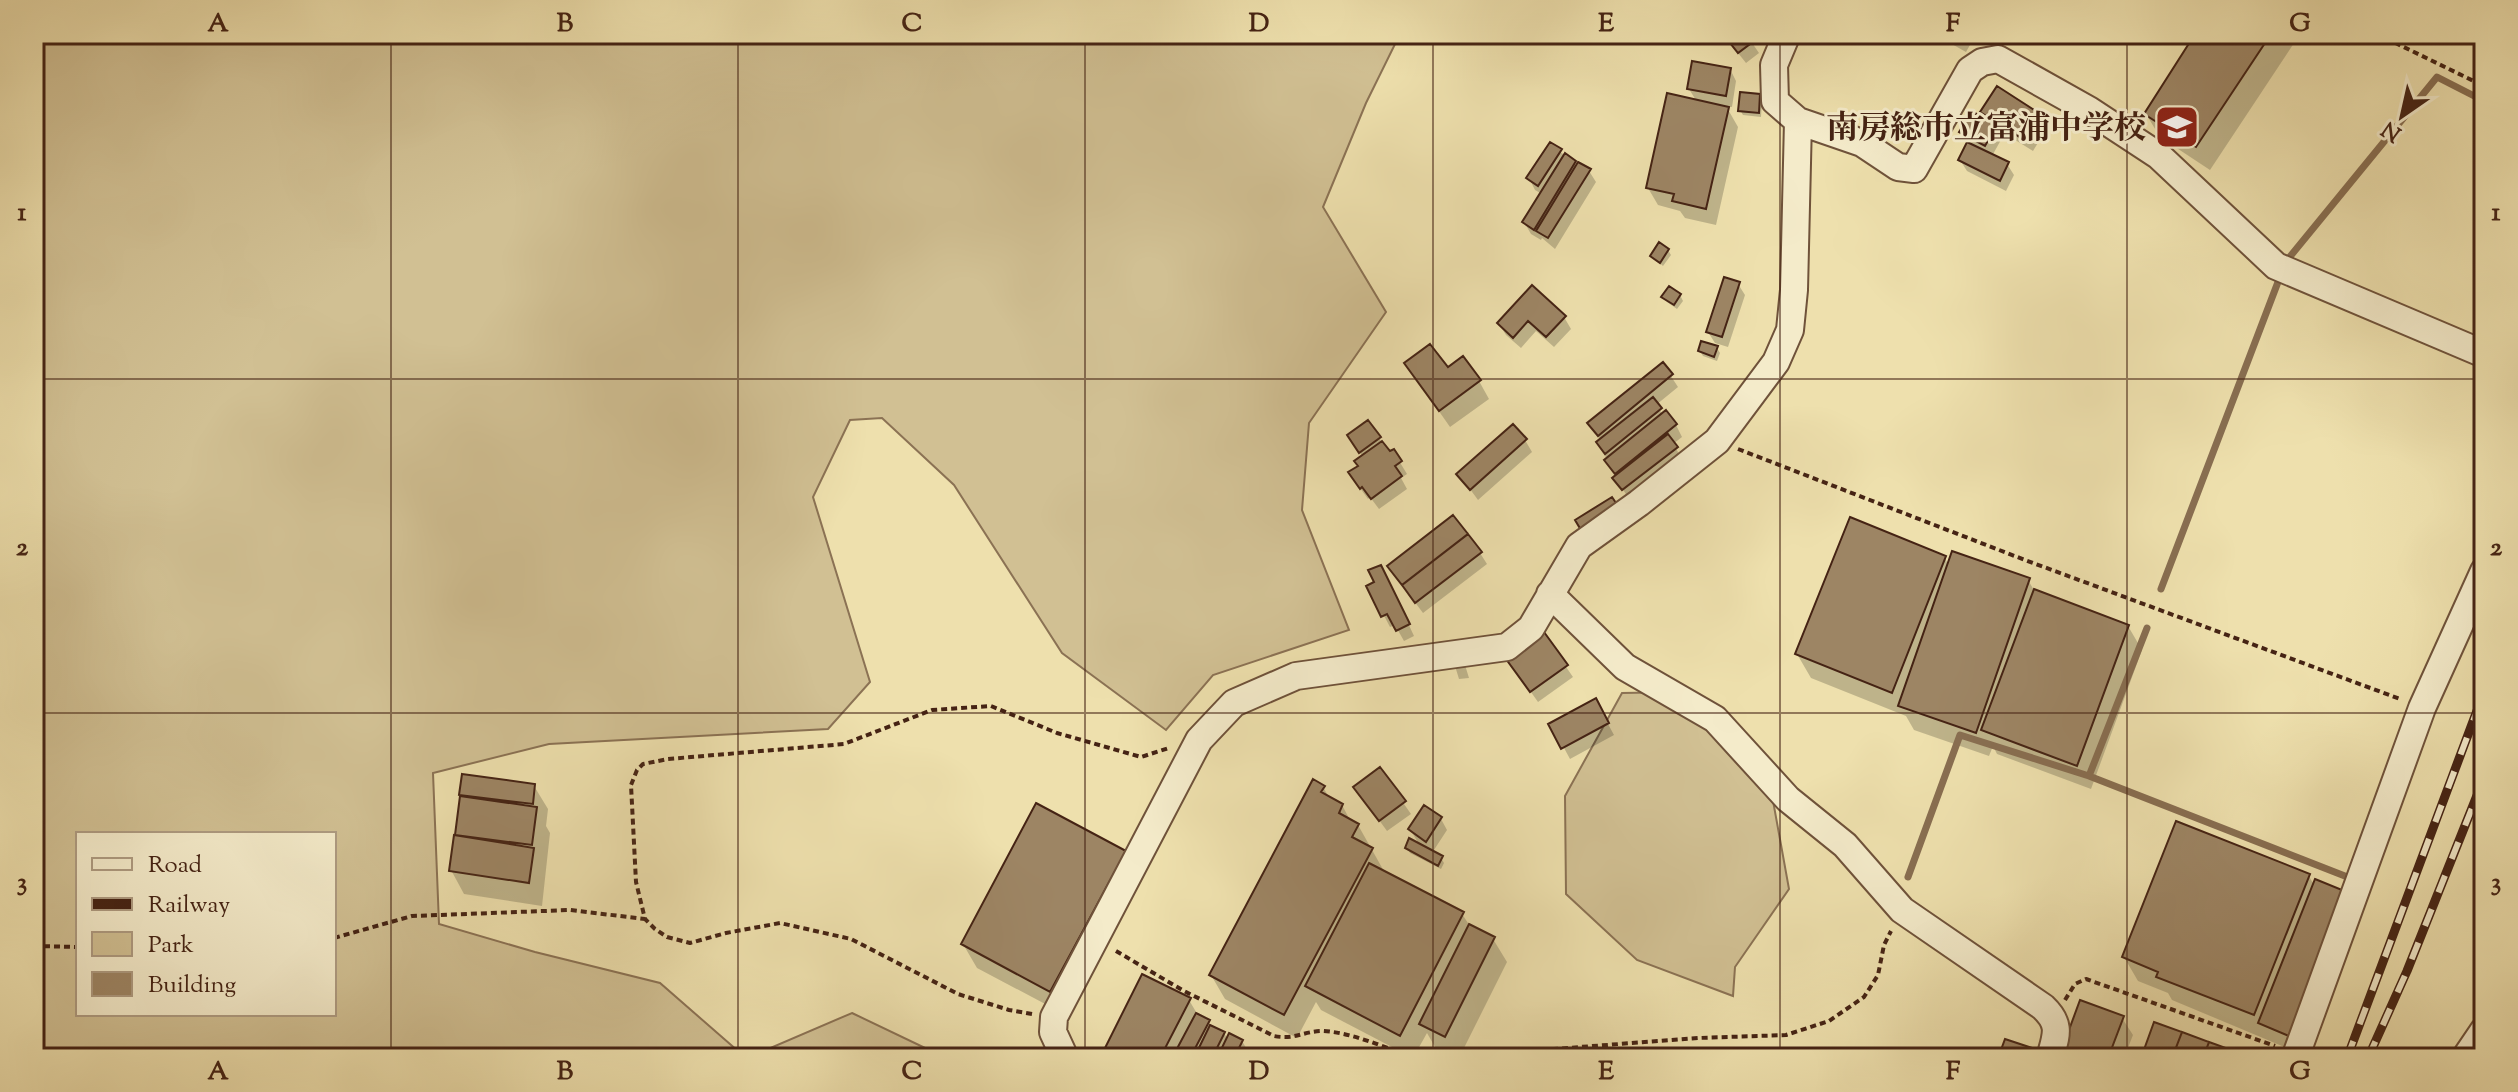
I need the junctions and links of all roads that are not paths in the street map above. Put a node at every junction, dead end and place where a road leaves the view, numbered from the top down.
1 (1787, 34) edge
2 (1798, 121) junction
3 (2484, 354) edge
4 (2484, 571) edge
5 (1550, 594) junction
6 (2484, 1030) edge
7 (2295, 1056) edge
8 (1065, 1058) edge
9 (2050, 1058) edge
10 (2465, 1058) edge

1 - 2 street
2 - 3 street
2 - 5 street
4 - 7 street
5 - 8 street
5 - 9 street
6 - 10 street

